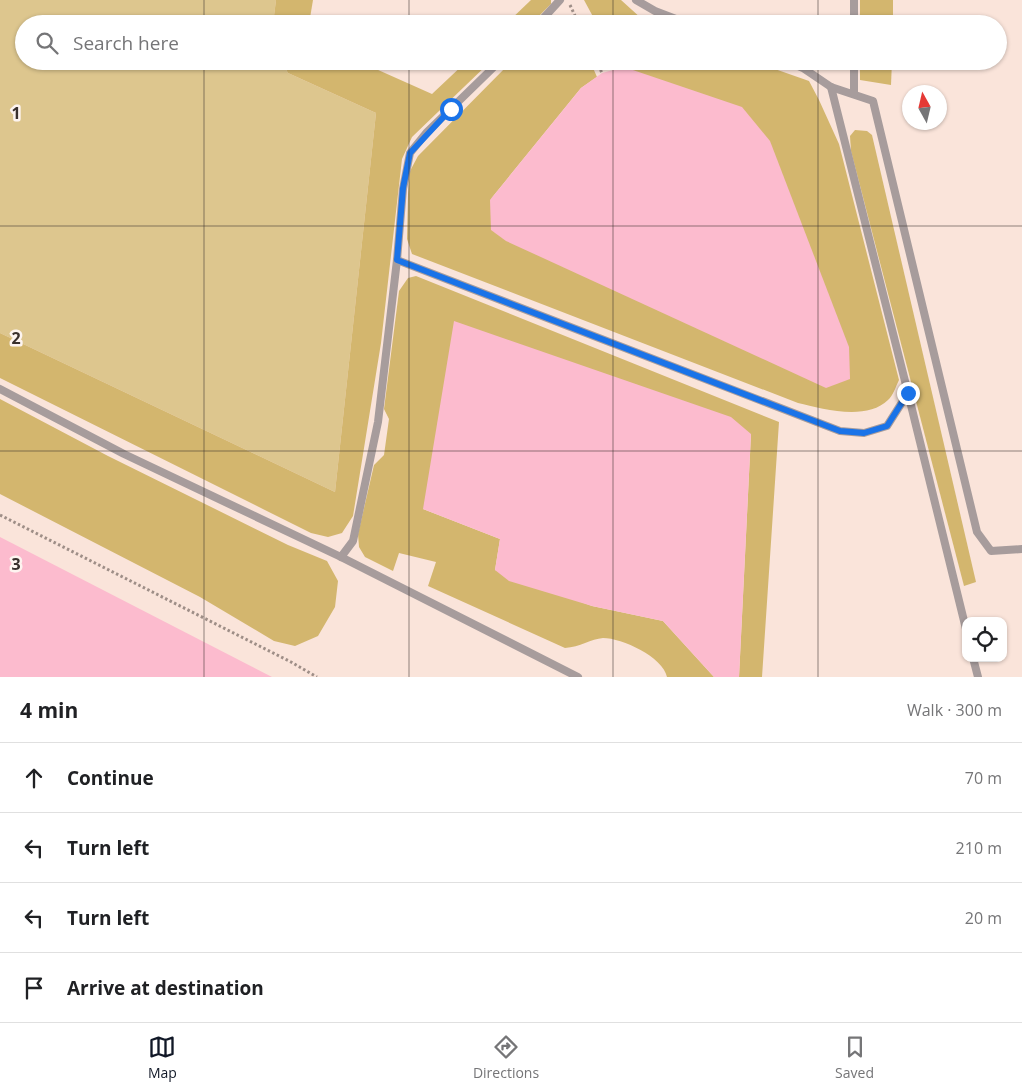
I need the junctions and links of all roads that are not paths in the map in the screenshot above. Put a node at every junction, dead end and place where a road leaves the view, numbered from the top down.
1 (560, 0) edge
2 (636, 0) edge
3 (854, 0) edge
4 (546, 15) edge
5 (667, 15) edge
6 (854, 15) edge
7 (491, 70) edge
8 (807, 70) edge
9 (854, 70) edge
10 (831, 87) junction
11 (854, 94) junction
12 (397, 260) junction
13 (0, 389) edge
14 (908, 393) junction
15 (1022, 549) edge
16 (341, 557) junction
17 (963, 617) edge
18 (974, 662) edge
19 (578, 677) edge
20 (978, 677) edge

1 - 4 lane
2 - 5 lane
3 - 6 lane
7 - 12 lane
8 - 10 lane
9 - 11 lane
10 - 11 lane
10 - 14 lane
11 - 15 lane
12 - 14 lane
12 - 16 lane
13 - 16 lane
14 - 17 lane
16 - 19 lane
18 - 20 lane

